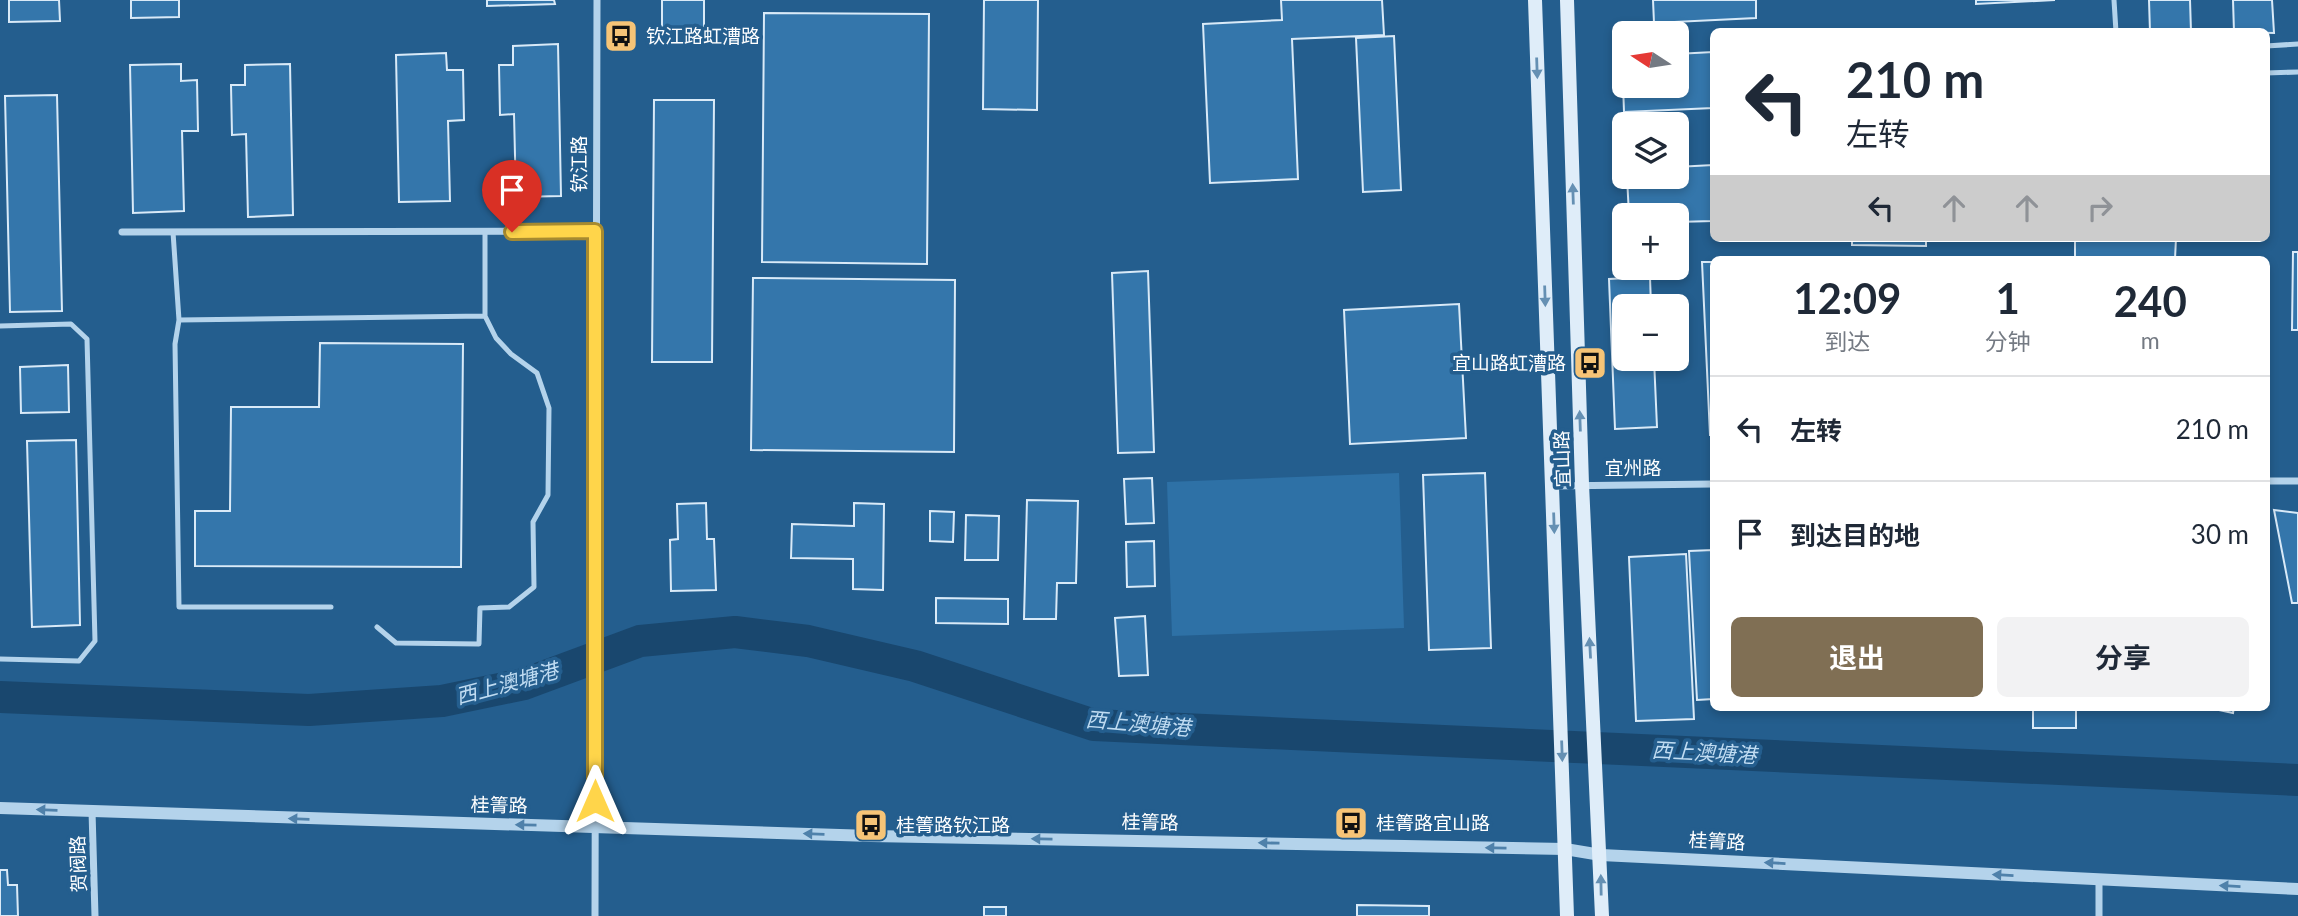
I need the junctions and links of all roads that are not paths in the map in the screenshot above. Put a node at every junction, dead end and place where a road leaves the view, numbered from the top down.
1 (597, 0) edge
2 (1535, 0) edge
3 (1567, 0) edge
4 (2114, 0) edge
5 (2116, 28) edge
6 (2298, 44) edge
7 (2270, 46) edge
8 (2298, 72) edge
9 (2270, 73) edge
10 (595, 231) junction
11 (122, 232) dead end
12 (173, 232) junction
13 (485, 232) junction
14 (485, 316) junction
15 (179, 320) junction
16 (0, 326) edge
17 (2270, 481) edge
18 (2298, 481) edge
19 (1582, 484) junction
20 (1710, 484) edge
21 (1553, 486) junction
22 (331, 607) dead end
23 (377, 627) dead end
24 (0, 659) edge
25 (0, 808) edge
26 (92, 811) junction
27 (595, 827) junction
28 (1565, 849) junction
29 (1601, 855) junction
30 (2099, 879) junction
31 (2298, 889) edge
32 (95, 916) edge
33 (595, 916) edge
34 (1567, 916) edge
35 (1602, 916) edge
36 (2099, 916) edge

1 - 10 street, 钦江路
2 -> 21 main road, 宜山路
19 -> 3 main road, 宜山路
4 - 5 lane
6 - 7 lane
8 - 9 lane
10 - 13 street
10 - 27 street, 钦江路
11 - 12 street
12 - 13 street
12 - 15 lane
13 - 14 lane
14 - 15 lane
14 - 23 lane
15 - 22 lane
16 - 24 lane
17 - 18 street
19 - 20 street, 宜州路
19 - 21 street, 宜州路
29 -> 19 main road, 宜山路
21 -> 28 main road, 宜山路
26 -> 25 street, 桂箐路
27 -> 26 street, 桂箐路
26 - 32 street, 贺阀路
28 -> 27 street, 桂箐路
27 - 33 street, 钦江路
28 - 29 street, 桂箐路
28 - 34 main road, 宜山路
30 -> 29 street, 桂箐路
35 -> 29 main road, 宜山路
31 -> 30 street, 桂箐路
30 - 36 street

